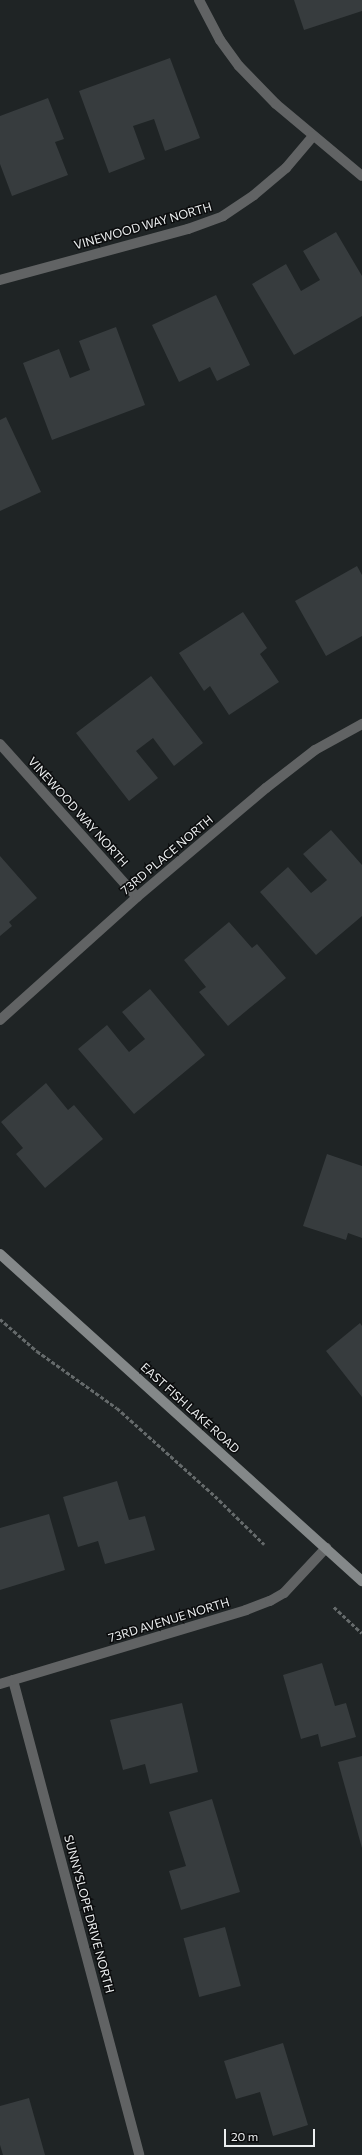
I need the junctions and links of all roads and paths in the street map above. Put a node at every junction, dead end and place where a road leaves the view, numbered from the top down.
1 (199, 0) edge
2 (313, 136) junction
3 (362, 176) edge
4 (0, 280) edge
5 (362, 724) edge
6 (0, 744) edge
7 (137, 897) junction
8 (0, 1020) edge
9 (0, 1254) edge
10 (0, 1319) edge
11 (264, 1544) dead end
12 (326, 1548) junction
13 (362, 1581) edge
14 (334, 1607) dead end
15 (362, 1633) edge
16 (13, 1680) junction
17 (0, 1684) edge
18 (140, 2155) edge

1 - 2 street
2 - 3 street
2 - 4 street, VINEWOOD WAY NORTH
5 - 7 street, 73RD PLACE NORTH
6 - 7 street, VINEWOOD WAY NORTH
7 - 8 street, 73RD PLACE NORTH
9 - 12 street, EAST FISH LAKE ROAD
10 - 11 path
12 - 13 street, EAST FISH LAKE ROAD
12 - 16 street, 73RD AVENUE NORTH
14 - 15 path
16 - 17 street, 73RD AVENUE NORTH
16 - 18 street, SUNNYSLOPE DRIVE NORTH

